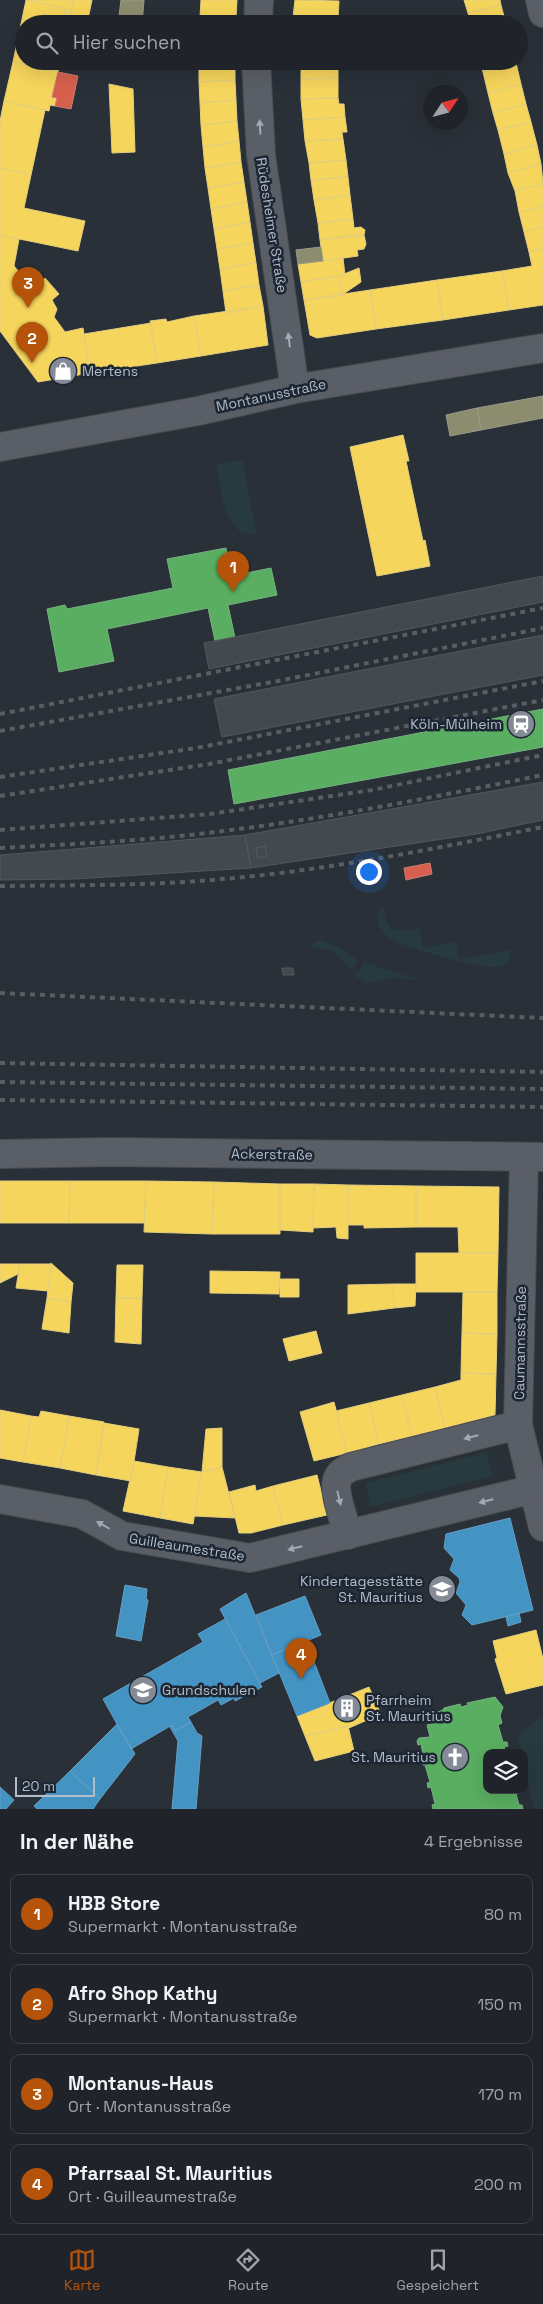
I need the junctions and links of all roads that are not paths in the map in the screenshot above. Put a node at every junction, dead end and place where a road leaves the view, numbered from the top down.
1 (259, 0) edge
2 (540, 0) edge
3 (543, 13) edge
4 (258, 15) edge
5 (256, 70) edge
6 (543, 348) edge
7 (295, 388) junction
8 (0, 447) edge
9 (0, 1154) edge
10 (534, 1157) edge
11 (518, 1425) junction
12 (534, 1489) junction
13 (0, 1499) edge
14 (543, 1527) edge
15 (348, 1535) junction

1 - 4 street
2 - 3 street
7 -> 5 street, Rüdesheimer Straße
6 - 7 street, Montanusstraße
7 - 8 street, Montanusstraße
9 - 10 street, Ackerstraße
10 - 11 street, Caumannsstraße
11 - 12 street, Caumannsstraße
11 -> 15 street
12 - 14 street, Caumannsstraße
12 -> 15 street, Guilleaumestraße
15 -> 13 street, Guilleaumestraße

